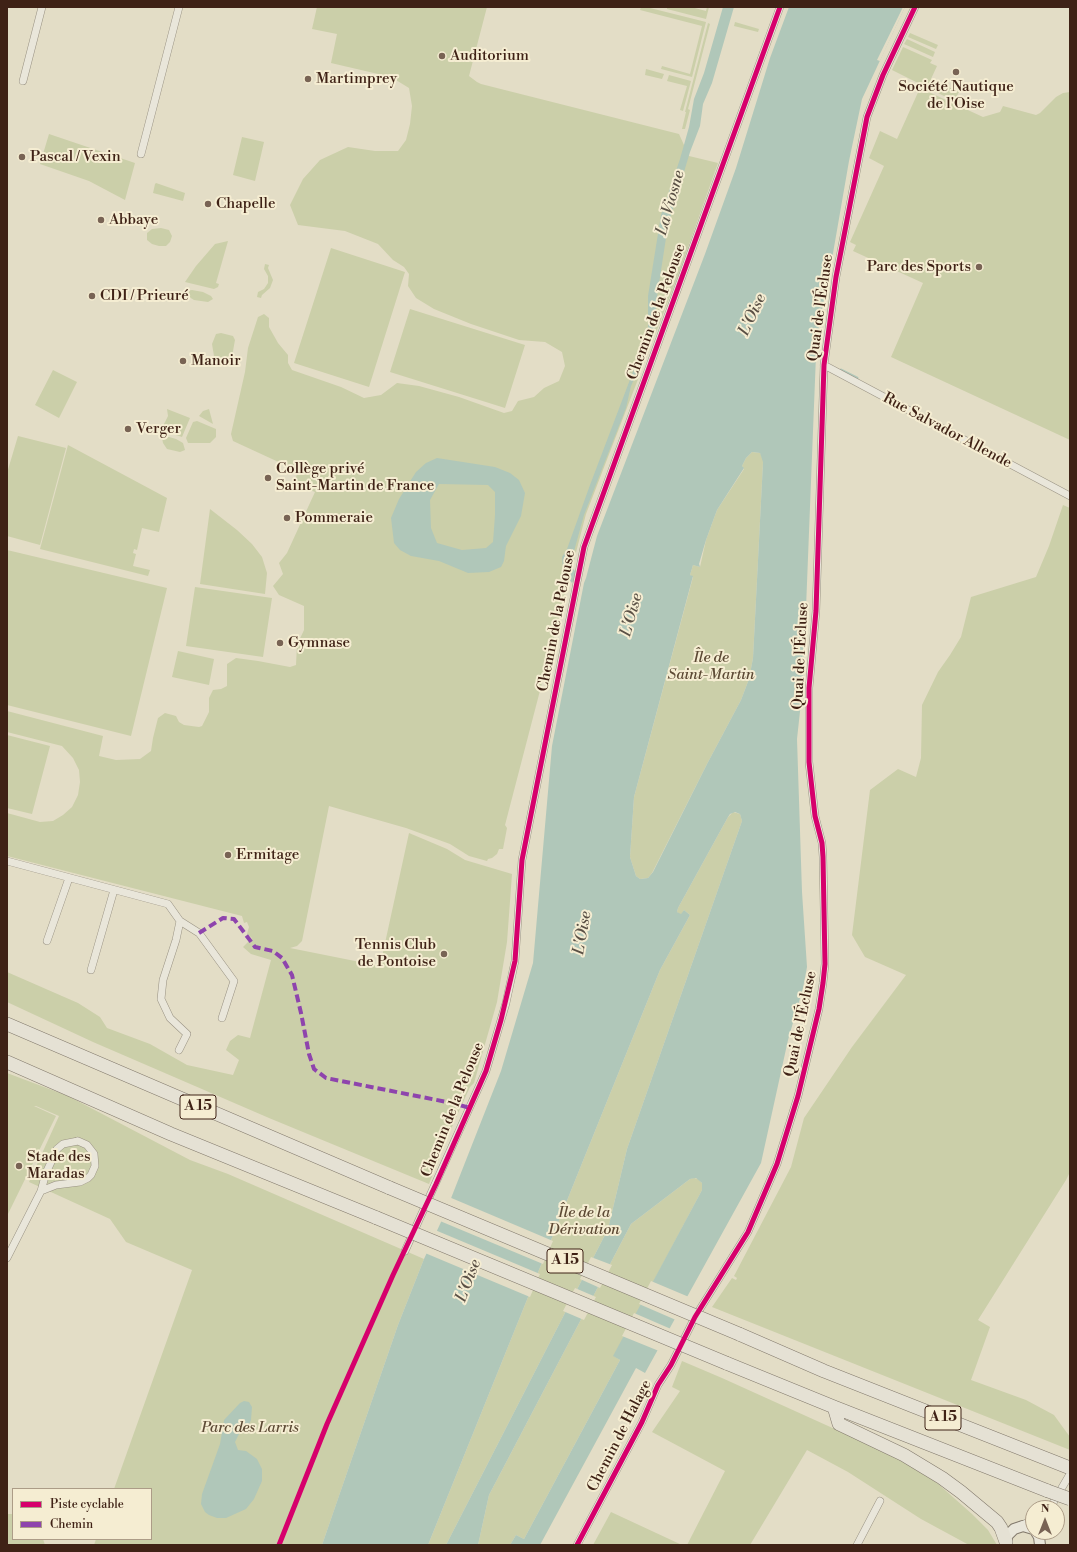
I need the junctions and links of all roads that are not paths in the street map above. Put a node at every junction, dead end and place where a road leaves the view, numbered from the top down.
1 (42, 7) edge
2 (179, 7) edge
3 (780, 7) edge
4 (915, 7) edge
5 (23, 81) dead end
6 (141, 154) dead end
7 (824, 365) junction
8 (1070, 496) edge
9 (7, 862) edge
10 (69, 878) junction
11 (114, 890) junction
12 (180, 922) junction
13 (47, 941) dead end
14 (91, 970) dead end
15 (222, 1018) dead end
16 (7, 1024) edge
17 (179, 1050) dead end
18 (7, 1062) edge
19 (41, 1191) junction
20 (405, 1251) dead end
21 (7, 1258) edge
22 (695, 1317) joint
23 (834, 1407) junction
24 (1067, 1469) edge
25 (1070, 1499) edge
26 (1053, 1500) edge
27 (880, 1501) dead end
28 (1025, 1523) edge
29 (1018, 1526) junction
30 (1025, 1526) edge
31 (1006, 1544) edge
32 (577, 1545) edge
33 (857, 1545) edge

1 - 5 street
2 - 6 street
3 - 20 street, Chemin de la Pelouse
4 - 7 street, Quai de l'Écluse
7 - 8 street, Rue Salvador Allende
7 - 22 street, Quai de l'Écluse
9 - 10 street
10 - 11 street
10 - 13 street
11 - 12 street
11 - 14 street
12 - 15 street
12 - 17 street
16 - 24 highway, A 15, bridge
18 - 23 highway, A 15, bridge
19 - 19 street
19 - 21 street
22 - 32 street, Chemin de Halage
23 - 25 highway, A 15, bridge
23 - 31 highway
24 - 26 street
27 - 33 street
28 - 29 street
29 - 30 main road
29 - 31 main road

